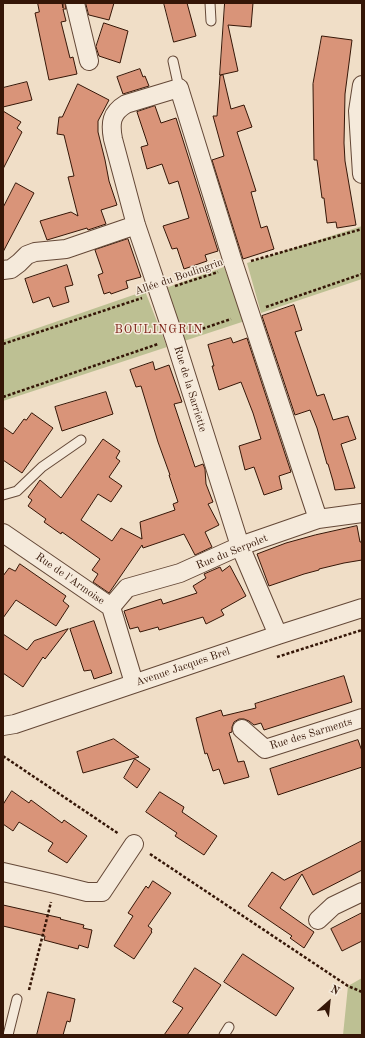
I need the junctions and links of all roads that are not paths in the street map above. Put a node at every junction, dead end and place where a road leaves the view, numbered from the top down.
1 (75, 3) edge
2 (210, 3) edge
3 (211, 21) dead end
4 (89, 60) dead end
5 (173, 61) dead end
6 (362, 85) edge
7 (179, 88) junction
8 (362, 174) edge
9 (136, 225) junction
10 (3, 270) edge
11 (81, 440) dead end
12 (3, 496) edge
13 (362, 513) edge
14 (318, 520) junction
15 (3, 533) edge
16 (240, 546) junction
17 (111, 607) junction
18 (362, 608) edge
19 (278, 635) junction
20 (134, 683) junction
21 (362, 718) edge
22 (3, 726) edge
23 (242, 729) dead end
24 (134, 844) road end
25 (3, 872) edge
26 (362, 892) edge
27 (318, 920) dead end
28 (17, 999) road end
29 (8, 1035) edge

1 - 4 street
2 - 3 lane
5 - 7 lane
6 - 8 street
7 - 9 street, Rue de la Sarriette
7 - 14 street
9 - 10 street
9 - 16 street, Rue de la Sarriette
11 - 12 lane
13 - 14 street, Rue du Serpolet
14 - 16 street, Rue du Serpolet
15 - 17 street, Rue de l'Armoise
16 - 17 street, Rue du Serpolet
16 - 19 street, Rue de la Sarriette
17 - 20 street, Rue de l'Armoise
18 - 19 street, Avenue Jacques Brel
19 - 20 street, Avenue Jacques Brel
20 - 22 street, Avenue Jacques Brel
21 - 23 street, Rue des Sarments
24 - 25 street
26 - 27 street
28 - 29 lane

